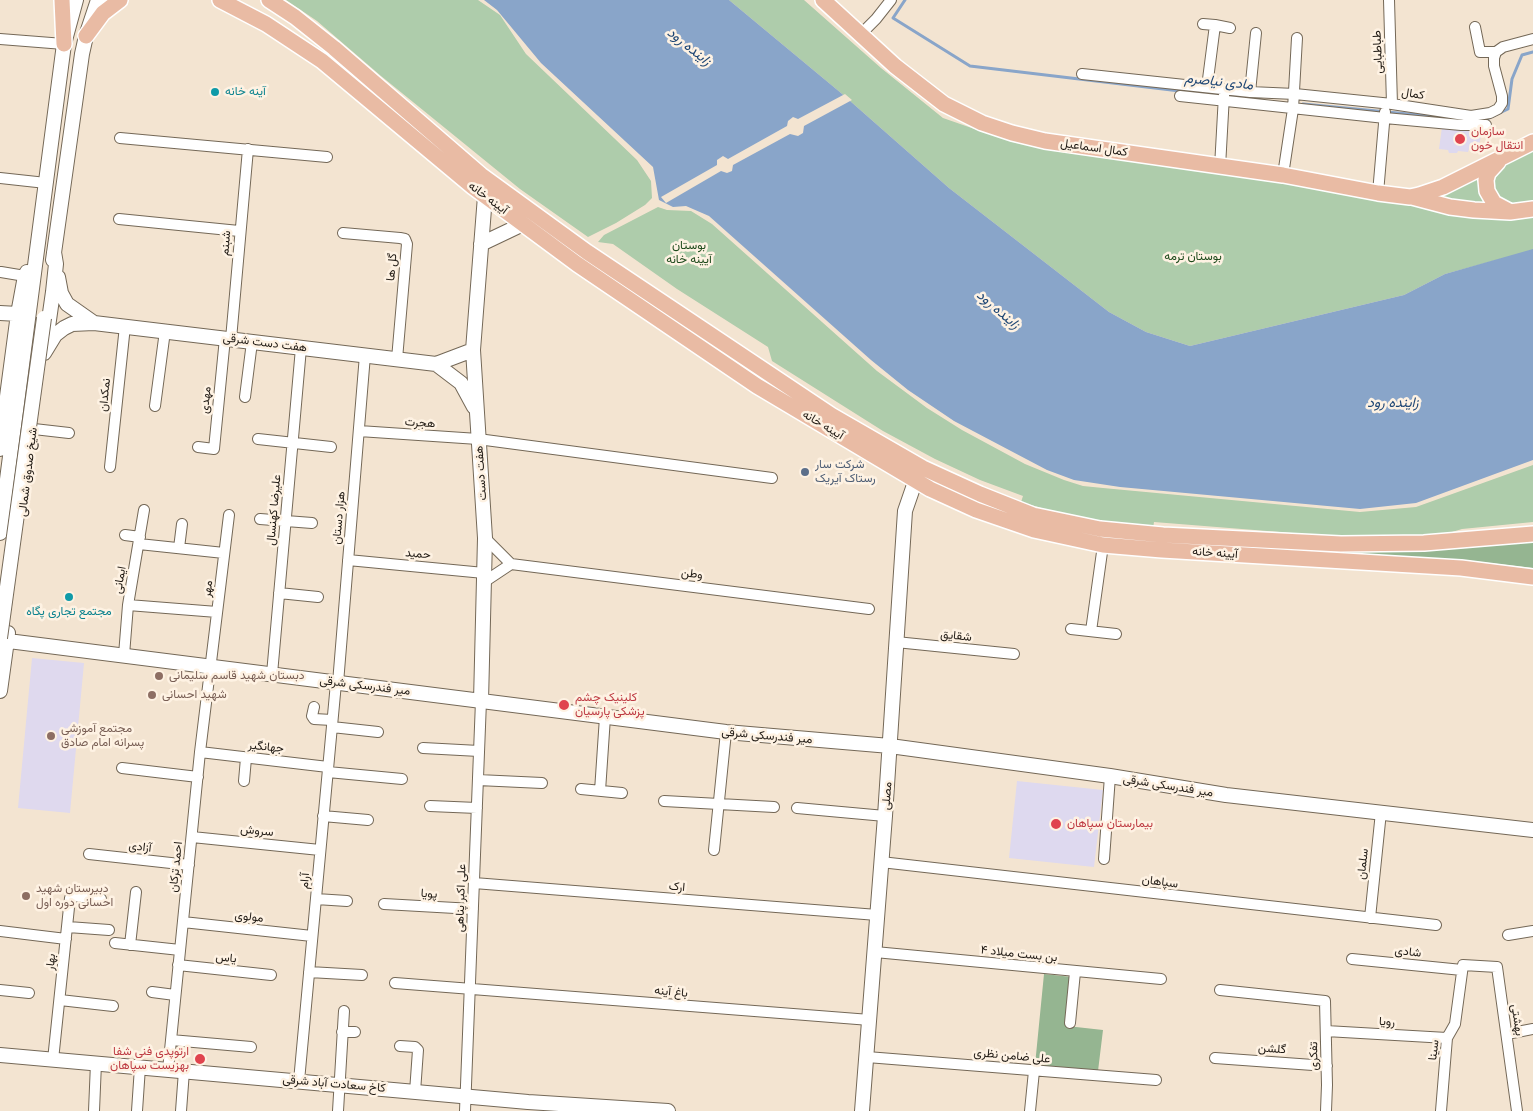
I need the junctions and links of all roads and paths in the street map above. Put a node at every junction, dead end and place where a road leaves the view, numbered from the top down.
1 (62, 0) edge
2 (76, 0) edge
3 (98, 0) edge
4 (120, 0) edge
5 (220, 0) edge
6 (269, 0) edge
7 (823, 0) edge
8 (890, 0) edge
9 (1389, 0) edge
10 (285, 10) junction
11 (1203, 24) dead end
12 (1215, 25) junction
13 (1474, 27) dead end
14 (1230, 28) dead end
15 (274, 29) junction
16 (1256, 33) dead end
17 (861, 34) junction
18 (86, 36) junction
19 (1297, 38) dead end
20 (0, 39) edge
21 (1533, 39) edge
22 (64, 44) junction
23 (1496, 52) junction
24 (1082, 74) dead end
25 (1207, 87) junction
26 (1225, 89) junction
27 (1250, 92) junction
28 (1295, 94) junction
29 (1180, 96) dead end
30 (1224, 102) junction
31 (1389, 103) junction
32 (1293, 109) junction
33 (1385, 118) junction
34 (1486, 125) dead end
35 (120, 138) dead end
36 (1533, 142) edge
37 (248, 150) junction
38 (1509, 154) junction
39 (327, 157) dead end
40 (1220, 167) junction
41 (1283, 175) junction
42 (0, 178) edge
43 (46, 183) junction
44 (1378, 194) junction
45 (485, 196) junction
46 (1408, 196) junction
47 (1533, 209) edge
48 (1510, 212) junction
49 (119, 219) dead end
50 (523, 224) junction
51 (239, 231) junction
52 (343, 233) dead end
53 (481, 244) junction
54 (37, 256) junction
55 (55, 258) junction
56 (1, 272) dead end
57 (25, 276) junction
58 (0, 313) edge
59 (23, 315) junction
60 (94, 323) junction
61 (125, 326) junction
62 (165, 331) junction
63 (228, 339) junction
64 (252, 342) junction
65 (301, 348) junction
66 (473, 350) junction
67 (44, 353) junction
68 (365, 356) junction
69 (397, 359) junction
70 (436, 364) junction
71 (245, 397) dead end
72 (155, 406) dead end
73 (477, 411) junction
74 (2, 428) edge
75 (34, 429) junction
76 (359, 431) junction
77 (69, 433) dead end
78 (478, 439) junction
79 (258, 440) dead end
80 (292, 443) junction
81 (330, 447) dead end
82 (198, 448) dead end
83 (0, 449) edge
84 (110, 467) dead end
85 (924, 468) junction
86 (772, 478) dead end
87 (915, 482) junction
88 (144, 510) dead end
89 (229, 515) dead end
90 (260, 518) dead end
91 (286, 520) junction
92 (312, 523) dead end
93 (182, 524) dead end
94 (0, 533) edge
95 (1533, 534) edge
96 (124, 535) dead end
97 (485, 538) junction
98 (1244, 539) junction
99 (139, 541) junction
100 (1103, 544) junction
101 (180, 548) junction
102 (224, 553) junction
103 (1244, 555) junction
104 (348, 560) junction
105 (511, 564) junction
106 (484, 577) junction
107 (1533, 577) edge
108 (279, 593) junction
109 (318, 597) dead end
110 (128, 604) junction
111 (869, 609) dead end
112 (218, 612) junction
113 (5, 618) edge
114 (1071, 629) dead end
115 (1091, 631) junction
116 (1116, 634) dead end
117 (2, 640) edge
118 (896, 642) junction
119 (1014, 654) dead end
120 (124, 655) junction
121 (2, 661) edge
122 (211, 667) junction
123 (272, 674) junction
124 (337, 683) junction
125 (0, 691) edge
126 (481, 701) junction
127 (314, 707) dead end
128 (605, 717) junction
129 (332, 723) junction
130 (378, 732) dead end
131 (726, 732) junction
132 (890, 746) junction
133 (423, 748) dead end
134 (479, 751) junction
135 (200, 752) junction
136 (246, 758) junction
137 (122, 768) dead end
138 (328, 770) junction
139 (1110, 776) junction
140 (198, 777) junction
141 (402, 779) dead end
142 (478, 780) junction
143 (244, 781) dead end
144 (542, 783) dead end
145 (581, 789) dead end
146 (600, 791) junction
147 (622, 793) dead end
148 (664, 801) dead end
149 (719, 804) junction
150 (430, 806) dead end
151 (774, 807) dead end
152 (477, 808) junction
153 (797, 808) dead end
154 (1381, 812) junction
155 (324, 816) junction
156 (886, 816) junction
157 (368, 820) dead end
158 (1533, 830) edge
159 (192, 837) junction
160 (320, 850) junction
161 (714, 850) dead end
162 (89, 854) dead end
163 (1104, 859) dead end
164 (881, 862) junction
165 (189, 865) junction
166 (474, 883) junction
167 (136, 892) dead end
168 (101, 900) dead end
169 (316, 900) junction
170 (347, 901) dead end
171 (384, 904) dead end
172 (473, 909) junction
173 (877, 915) junction
174 (1370, 918) junction
175 (183, 922) junction
176 (1436, 926) dead end
177 (68, 927) junction
178 (109, 930) dead end
179 (0, 931) edge
180 (1533, 931) edge
181 (1508, 935) dead end
182 (312, 936) junction
183 (66, 939) junction
184 (115, 943) dead end
185 (130, 944) junction
186 (180, 950) junction
187 (875, 952) junction
188 (1352, 959) dead end
189 (178, 966) junction
190 (1463, 967) junction
191 (309, 972) junction
192 (1075, 972) junction
193 (362, 975) dead end
194 (271, 976) dead end
195 (1161, 979) dead end
196 (395, 984) dead end
197 (470, 988) junction
198 (0, 990) edge
199 (1220, 990) dead end
200 (152, 992) dead end
201 (29, 993) dead end
202 (175, 995) junction
203 (60, 1000) junction
204 (113, 1006) dead end
205 (344, 1011) dead end
206 (870, 1020) junction
207 (1070, 1023) dead end
208 (1533, 1029) edge
209 (1326, 1031) junction
210 (342, 1032) junction
211 (355, 1032) dead end
212 (1507, 1034) junction
213 (1447, 1038) junction
214 (171, 1040) junction
215 (400, 1046) dead end
216 (251, 1047) dead end
217 (0, 1055) edge
218 (867, 1057) junction
219 (1215, 1058) dead end
220 (53, 1060) junction
221 (96, 1063) junction
222 (1327, 1066) junction
223 (140, 1067) junction
224 (168, 1070) junction
225 (184, 1071) junction
226 (1034, 1071) junction
227 (1156, 1080) dead end
228 (299, 1081) junction
229 (339, 1085) junction
230 (414, 1092) junction
231 (465, 1096) junction
232 (528, 1106) edge
233 (94, 1111) edge
234 (137, 1111) edge
235 (181, 1111) edge
236 (338, 1111) edge
237 (465, 1111) edge
238 (668, 1111) edge
239 (862, 1111) edge
240 (1030, 1111) edge
241 (1326, 1111) edge
242 (1441, 1111) edge
243 (1517, 1111) edge

1 - 22 main road
2 - 22 main road, شیخ صدوق شمالی
3 - 18 main road, شیخ صدوق شمالی
4 - 18 main road
5 - 15 main road, آیینه خانه
6 - 10 main road, آیینه خانه
7 - 17 main road, کمال اسماعیل
8 - 17 street
9 - 31 street, طباطبایی
10 - 15 main road
10 - 85 main road, آیینه خانه
11 - 12 street
12 - 14 street
12 - 25 street
13 - 23 street
15 - 45 main road, آیینه خانه
16 - 27 street
17 - 40 main road, کمال اسماعیل
18 - 55 main road, شیخ صدوق شمالی
19 - 28 street
20 - 22 street
21 - 23 street
22 - 43 main road, شیخ صدوق شمالی
23 - 31 street, کمال
24 - 25 street, کمال
25 - 26 street, کمال
26 - 27 street, کمال
26 - 30 street
27 - 28 street, کمال
28 - 31 street, کمال
28 - 32 street
29 - 30 street
30 - 32 street
30 - 40 street
31 - 33 street, طباطبایی
32 - 33 street
32 - 41 street
33 - 34 street
33 - 44 street, طباطبایی
35 - 37 street
36 - 38 main road, کمال اسماعیل
37 - 39 street
37 - 51 street, شبنم
38 - 46 main road, کمال اسماعیل
38 - 48 main road
40 - 41 main road, کمال اسماعیل
41 - 44 main road, کمال اسماعیل
42 - 43 street
43 - 54 main road, شیخ صدوق شمالی
44 - 46 main road, کمال اسماعیل
45 - 50 main road, آیینه خانه
45 - 53 main road, هفت دست
46 - 48 main road, کمال اسماعیل
47 - 48 main road, کمال اسماعیل
49 - 51 street
50 - 53 main road
50 - 87 main road, آیینه خانه
51 - 63 street, شبنم
52 - 69 street, گل ها
53 - 66 main road, هفت دست
54 - 57 main road, شیخ صدوق شمالی
54 - 59 main road, شیخ صدوق شمالی
55 - 60 main road
55 - 67 main road, شیخ صدوق شمالی
55 - 117 main road, شیخ صدوق شمالی, bridge
56 - 57 street
57 - 59 main road, شیخ صدوق شمالی
58 - 59 main road
59 - 74 main road, شیخ صدوق شمالی
59 - 94 main road, شیخ صدوق شمالی
60 - 61 main road, هفت دست شرقی
60 - 67 main road, هفت دست شرقی
61 - 62 main road, هفت دست شرقی
61 - 84 street, نمکدان
62 - 63 main road, هفت دست شرقی
62 - 72 street
63 - 64 main road, هفت دست شرقی
63 - 82 street, مهدی
64 - 65 main road, هفت دست شرقی
64 - 71 street
65 - 68 main road, هفت دست شرقی
65 - 80 street, علیرضا کهنسال
66 - 70 main road
66 - 73 main road, هفت دست
67 - 75 main road, شیخ صدوق شمالی
68 - 69 main road, هفت دست شرقی
68 - 76 street, هزار دستان
69 - 70 main road, هفت دست شرقی
70 - 73 main road
73 - 78 main road, هفت دست
74 - 83 main road, شیخ صدوق شمالی
75 - 77 street
75 - 113 main road, شیخ صدوق شمالی
76 - 78 street, هجرت
76 - 104 street, هزار دستان
78 - 86 street
78 - 97 main road, هفت دست
79 - 80 street
80 - 81 street
80 - 91 street, علیرضا کهنسال
85 - 87 main road, مصلی
85 - 98 main road, آیینه خانه
87 - 100 main road, آیینه خانه
87 - 118 main road, مصلی
88 - 99 street, ایمانی
89 - 102 street, مهر
90 - 91 street
91 - 92 street
91 - 108 street, علیرضا کهنسال
93 - 101 street
95 - 98 main road, آیینه خانه
96 - 99 street
97 - 105 street
97 - 106 main road, هفت دست
98 - 103 main road
99 - 101 street
99 - 110 street, ایمانی
100 - 103 main road, آیینه خانه
100 - 115 street
101 - 102 street
102 - 112 street, مهر
103 - 107 main road, آیینه خانه
104 - 106 street, حمید
104 - 124 street, هزار دستان
105 - 106 street
105 - 111 street, وطن
106 - 126 main road, هفت دست
108 - 109 street
108 - 123 street, علیرضا کهنسال
110 - 112 street
110 - 120 street, ایمانی
112 - 122 street, مهر
113 - 117 main road, شیخ صدوق شمالی
114 - 115 street
115 - 116 street
117 - 120 main road, میر فندرسکی شرقی
117 - 121 main road, شیخ صدوق شمالی
118 - 119 street, شقایق
118 - 132 main road, مصلی
120 - 122 main road, میر فندرسکی شرقی
121 - 125 main road, شیخ صدوق شمالی
122 - 123 main road, میر فندرسکی شرقی
122 - 135 street, احمد ترکان
123 - 124 main road, میر فندرسکی شرقی
124 - 126 main road, میر فندرسکی شرقی
124 - 129 street, آرام
126 - 128 main road, میر فندرسکی شرقی
126 - 134 street, علی اکبر پناهی
127 - 129 street
128 - 131 main road, میر فندرسکی شرقی
128 - 146 street
129 - 130 street
129 - 138 street, آرام
131 - 132 main road, میر فندرسکی شرقی
131 - 149 street
132 - 139 main road, میر فندرسکی شرقی
132 - 156 main road, مصلی
133 - 134 street
134 - 142 street, علی اکبر پناهی
135 - 136 street, جهانگیر
135 - 140 street, احمد ترکان
136 - 138 street, جهانگیر
136 - 143 street
137 - 140 street
138 - 141 street, جهانگیر
138 - 155 street, آرام
139 - 154 main road, میر فندرسکی شرقی
139 - 163 street
140 - 159 street, احمد ترکان
142 - 144 street
142 - 152 street, علی اکبر پناهی
145 - 146 street
146 - 147 street
148 - 149 street
149 - 151 street
149 - 161 street
150 - 152 street
152 - 166 street, علی اکبر پناهی
153 - 156 street
154 - 158 main road, میر فندرسکی شرقی
154 - 174 street, سلمان
155 - 157 street
155 - 160 street, آرام
156 - 164 main road, مصلی
159 - 160 street, سروش
159 - 165 street, احمد ترکان
160 - 169 street, آرام
162 - 165 street, آزادی
164 - 173 main road, مصلی
164 - 174 street, سپاهان
165 - 175 street, احمد ترکان
166 - 172 street, علی اکبر پناهی
166 - 173 street, ارک
167 - 185 street
168 - 177 street, بهار
169 - 170 street
169 - 182 street, آرام
171 - 172 street, پویا
172 - 197 street, علی اکبر پناهی
173 - 187 main road, مصلی
174 - 176 street, سپاهان
175 - 182 street, مولوی
175 - 186 street, احمد ترکان
177 - 178 street
177 - 183 street, بهار
179 - 183 street
180 - 181 street
182 - 191 street, آرام
183 - 203 street, بهار
184 - 185 street
185 - 186 street
186 - 189 street, احمد ترکان
187 - 192 street, بن بست میلاد ۴
187 - 206 main road, مصلی
188 - 190 street, شادی
189 - 194 street, یاس
189 - 202 street, احمد ترکان
190 - 212 street, بهشتی
190 - 213 street, سینا
191 - 193 street
191 - 228 street, آرام
192 - 195 street, بن بست میلاد ۴
192 - 207 street
196 - 197 street, باغ آینه
197 - 206 street, باغ آینه
197 - 231 street, علی اکبر پناهی
198 - 201 street
199 - 209 street, تفکری
200 - 202 street
202 - 214 street, احمد ترکان
203 - 204 street
203 - 220 street, بهار
205 - 210 street
206 - 218 main road, مصلی
208 - 212 street
209 - 213 street, رویا
209 - 222 street, تفکری
210 - 211 street
210 - 229 street
212 - 243 street, بهشتی
213 - 242 street, سینا
214 - 216 street
214 - 224 street, احمد ترکان
215 - 230 street
217 - 220 main road, کاخ سعادت آباد شرقی
218 - 226 street, علی ضامن نظری
218 - 239 main road, مصلی
219 - 222 street, گلشن
220 - 221 main road, کاخ سعادت آباد شرقی
221 - 223 main road, کاخ سعادت آباد شرقی
221 - 233 street
222 - 241 street, تفکری
223 - 224 main road, کاخ سعادت آباد شرقی
223 - 234 street
224 - 225 main road, کاخ سعادت آباد شرقی
225 - 228 main road, کاخ سعادت آباد شرقی
225 - 235 street
226 - 227 street, علی ضامن نظری
226 - 240 street
228 - 229 main road, کاخ سعادت آباد شرقی
229 - 230 main road, کاخ سعادت آباد شرقی
229 - 236 street
230 - 231 main road, کاخ سعادت آباد شرقی
231 - 232 main road, کاخ سعادت آباد شرقی
231 - 237 street, علی اکبر پناهی
232 - 238 main road, کاخ سعادت آباد شرقی

